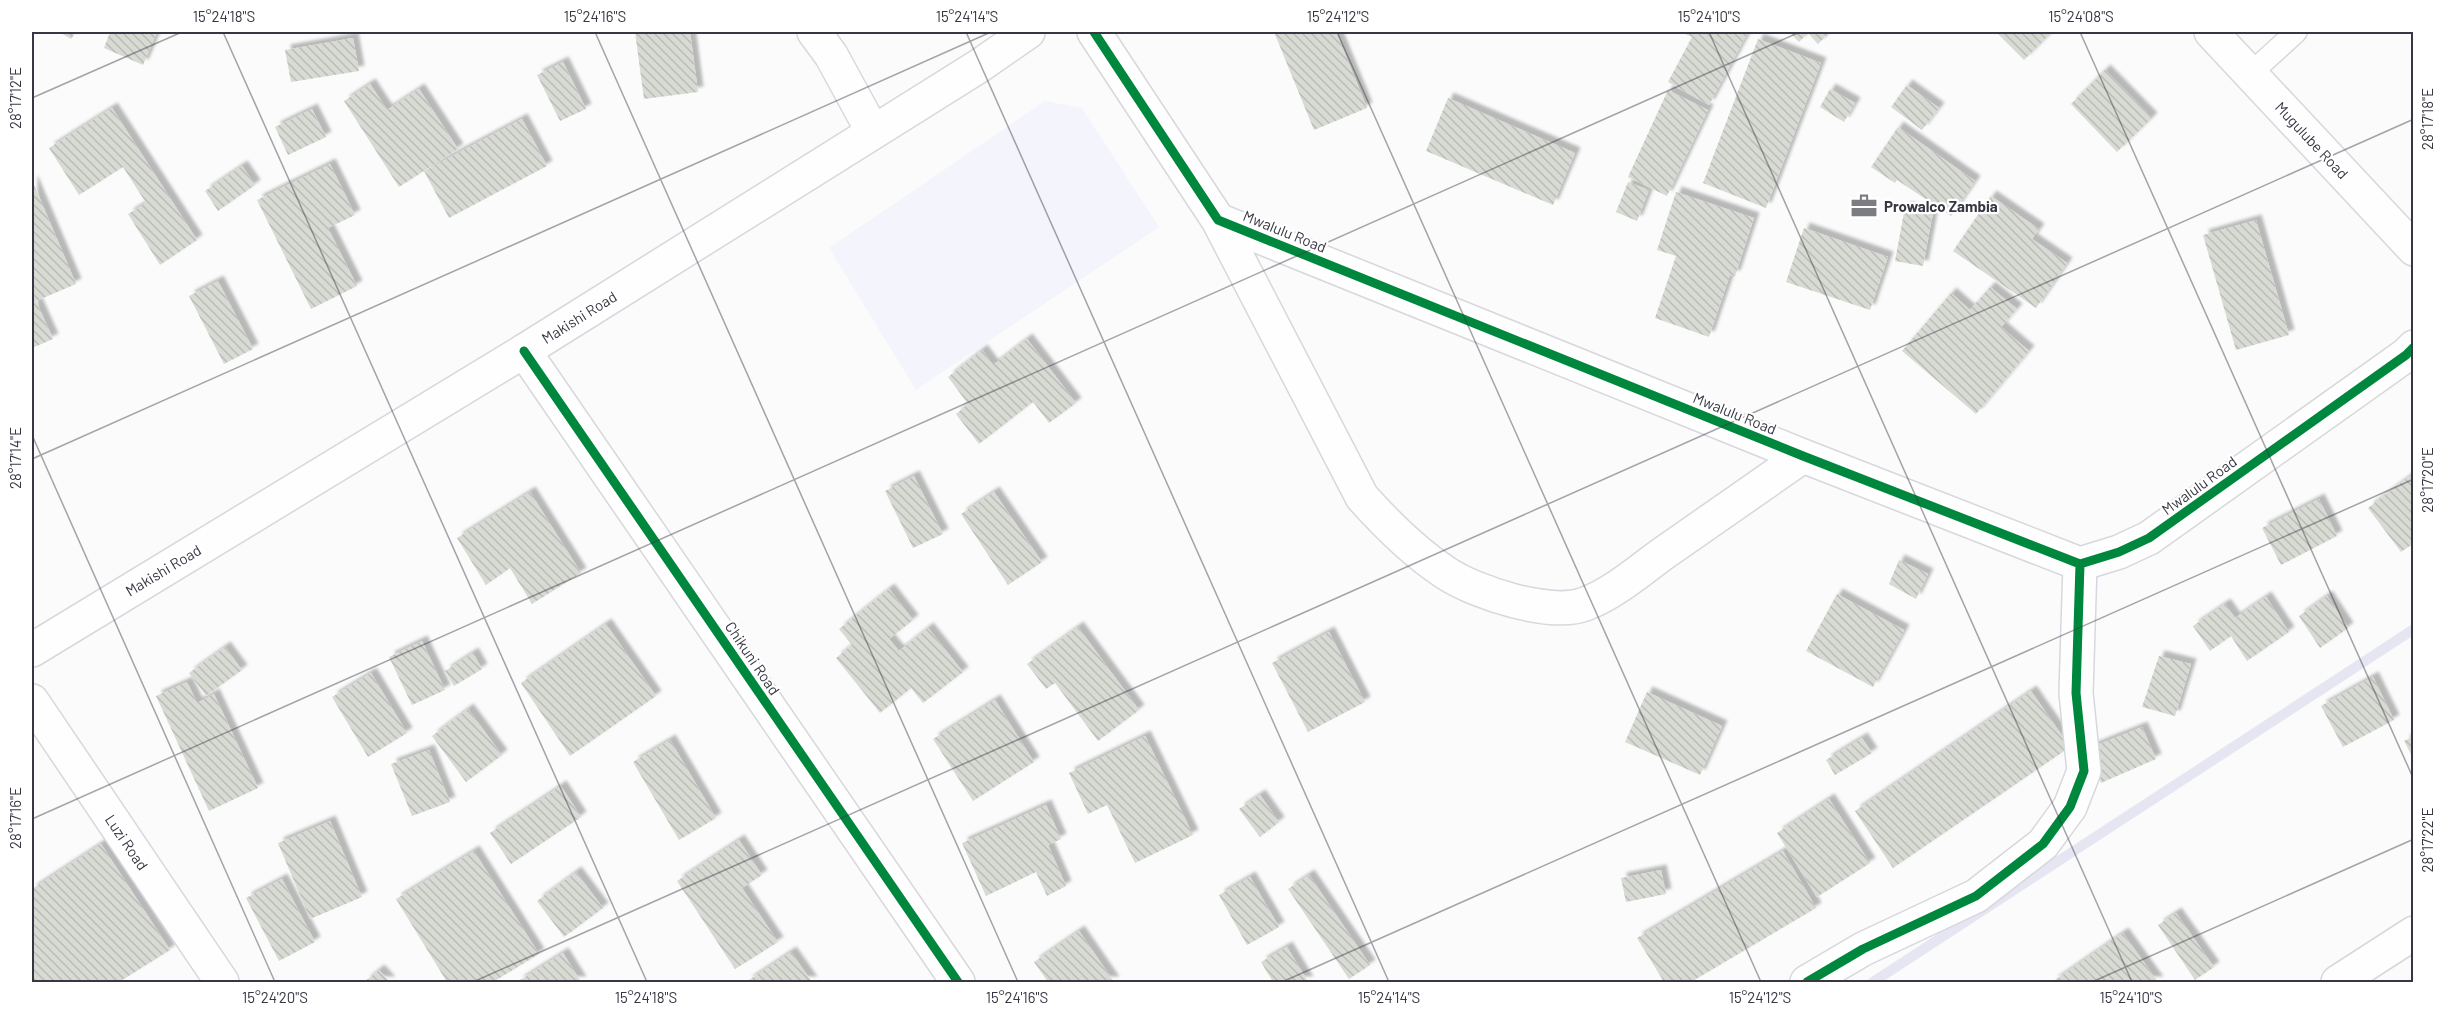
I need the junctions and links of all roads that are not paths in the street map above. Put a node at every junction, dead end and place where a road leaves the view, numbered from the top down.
1 (814, 32) edge
2 (1028, 32) edge
3 (1094, 32) edge
4 (2211, 32) edge
5 (2296, 32) edge
6 (2250, 74) junction
7 (873, 132) junction
8 (1218, 220) junction
9 (2414, 249) edge
10 (2414, 347) edge
11 (524, 351) junction
12 (1803, 456) junction
13 (2080, 564) junction
14 (32, 650) edge
15 (32, 700) edge
16 (2414, 933) edge
17 (222, 982) edge
18 (958, 982) edge
19 (1808, 982) edge
20 (2338, 982) edge

1 - 7 street
2 - 7 street, Makishi Road
3 - 8 street
4 - 6 street, Mugulube Road
5 - 6 lane
6 - 9 street, Mugulube Road
7 - 11 street, Makishi Road
8 - 12 street, Mwalulu Road
8 - 12 street
10 - 13 street, Mwalulu Road
11 - 14 street, Makishi Road
11 - 18 street, Chikuni Road
12 - 13 street, Mwalulu Road
13 - 19 street
15 - 17 street, Luzi Road
16 - 20 street

